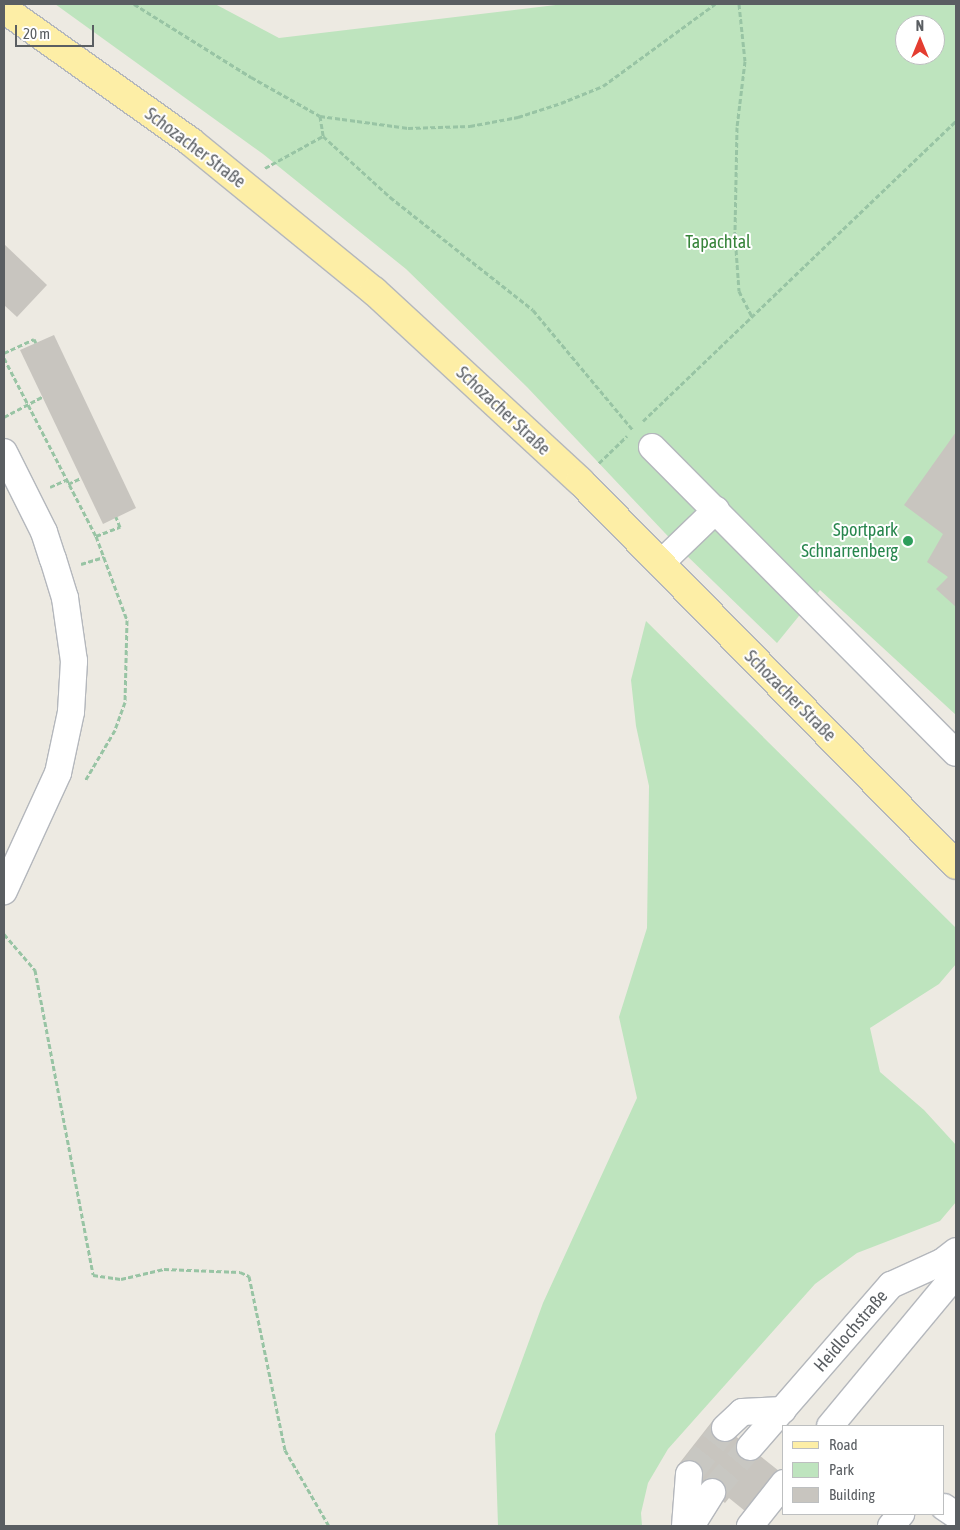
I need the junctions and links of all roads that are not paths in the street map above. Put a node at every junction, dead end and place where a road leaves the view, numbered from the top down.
1 (4, 9) edge
2 (643, 439) road end
3 (4, 452) edge
4 (716, 510) junction
5 (660, 564) junction
6 (956, 753) edge
7 (956, 865) edge
8 (4, 891) edge
9 (956, 1251) edge
10 (956, 1274) edge
11 (783, 1410) junction
12 (831, 1425) edge
13 (726, 1428) tunnel mouth
14 (750, 1447) tunnel mouth
15 (690, 1474) tunnel mouth
16 (782, 1486) edge
17 (712, 1492) tunnel mouth
18 (945, 1508) edge
19 (900, 1515) edge
20 (956, 1515) edge
21 (685, 1526) edge
22 (691, 1526) edge
23 (750, 1526) edge
24 (891, 1526) edge

1 - 5 main road, Schozacher Straße
2 - 4 street
3 - 8 street
4 - 5 street
4 - 6 street
5 - 7 main road, Schozacher Straße
9 - 11 street, Heidlochstraße
10 - 12 street
11 - 13 street
11 - 14 street, Heidlochstraße
15 - 21 street
16 - 23 street
17 - 22 street
18 - 20 street
19 - 24 street

